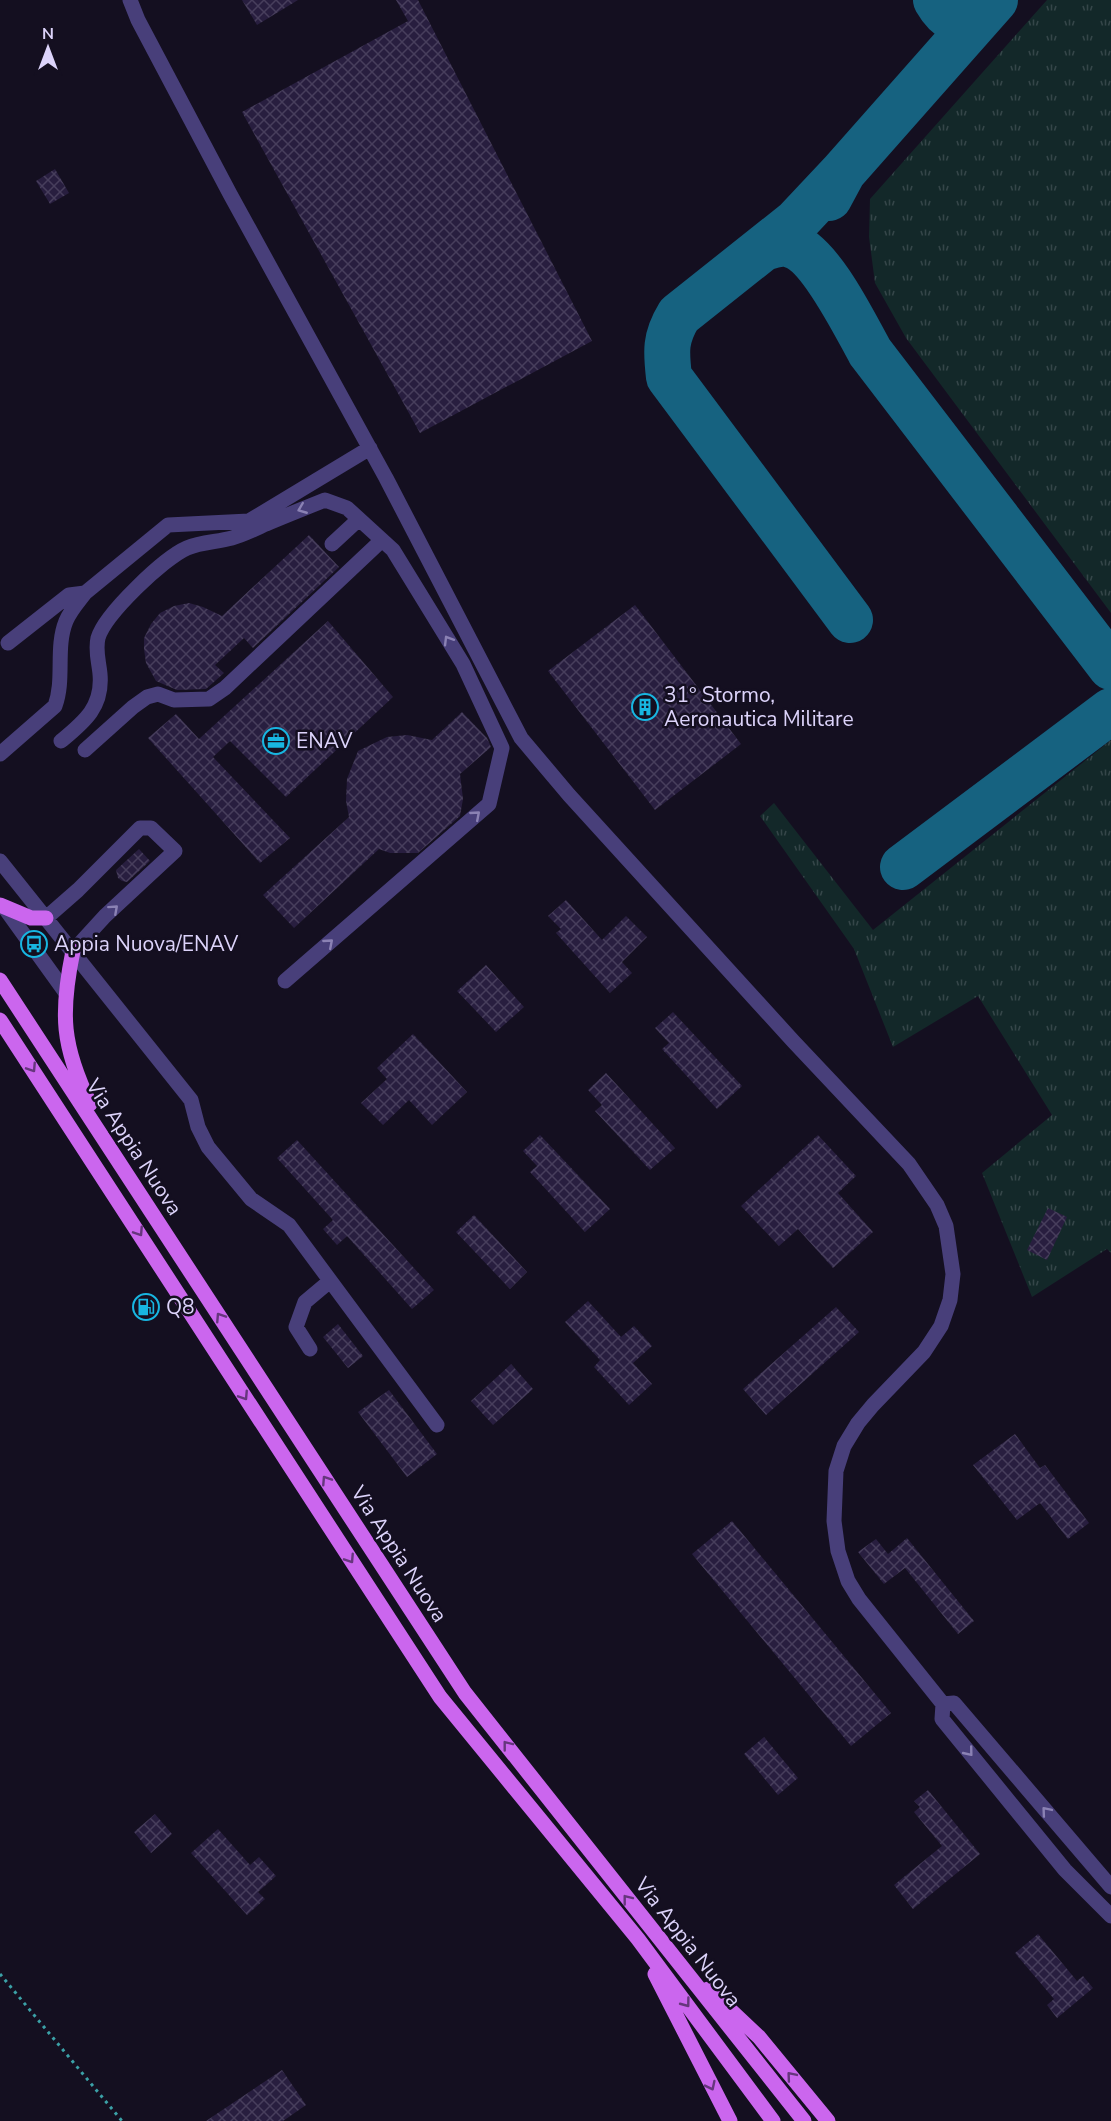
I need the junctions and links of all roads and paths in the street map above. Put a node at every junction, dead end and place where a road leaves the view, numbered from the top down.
1 (130, 0) edge
2 (370, 448) junction
3 (359, 519) junction
4 (382, 540) junction
5 (332, 544) dead end
6 (85, 592) junction
7 (8, 643) dead end
8 (61, 741) dead end
9 (85, 750) dead end
10 (0, 754) edge
11 (0, 861) edge
12 (2, 906) edge
13 (46, 918) junction
14 (73, 951) junction
15 (0, 980) edge
16 (285, 981) dead end
17 (66, 993) junction
18 (0, 1020) edge
19 (114, 1155) junction
20 (330, 1281) junction
21 (310, 1349) dead end
22 (437, 1425) dead end
23 (943, 1704) junction
24 (1084, 1856) junction
25 (1065, 1870) junction
26 (1111, 1887) edge
27 (1108, 1907) edge
28 (638, 1939) junction
29 (663, 1945) junction
30 (0, 1974) edge
31 (122, 2121) edge
32 (730, 2121) edge
33 (773, 2121) edge
34 (804, 2121) edge
35 (828, 2121) edge

1 - 2 street
2 - 6 street
2 - 23 street
3 - 4 street
3 - 5 street
3 -> 8 street
4 - 9 street
16 -> 4 street
6 - 7 street
6 - 10 street
11 - 13 street
12 - 13 main road
12 - 17 street
13 - 14 street
14 -> 13 street
14 - 17 main road
14 - 20 street
15 - 19 main road, Via Appia Nuova
17 - 19 main road
18 -> 28 main road, Via Appia Nuova
29 -> 19 main road, Via Appia Nuova
20 - 21 street
20 - 22 street
24 -> 23 street
23 -> 25 street
24 - 25 street
24 - 26 street
25 - 27 street
28 -> 32 main road
28 -> 33 main road, Via Appia Nuova
29 - 34 main road, Via Appia Nuova
35 -> 29 main road
30 - 31 path

